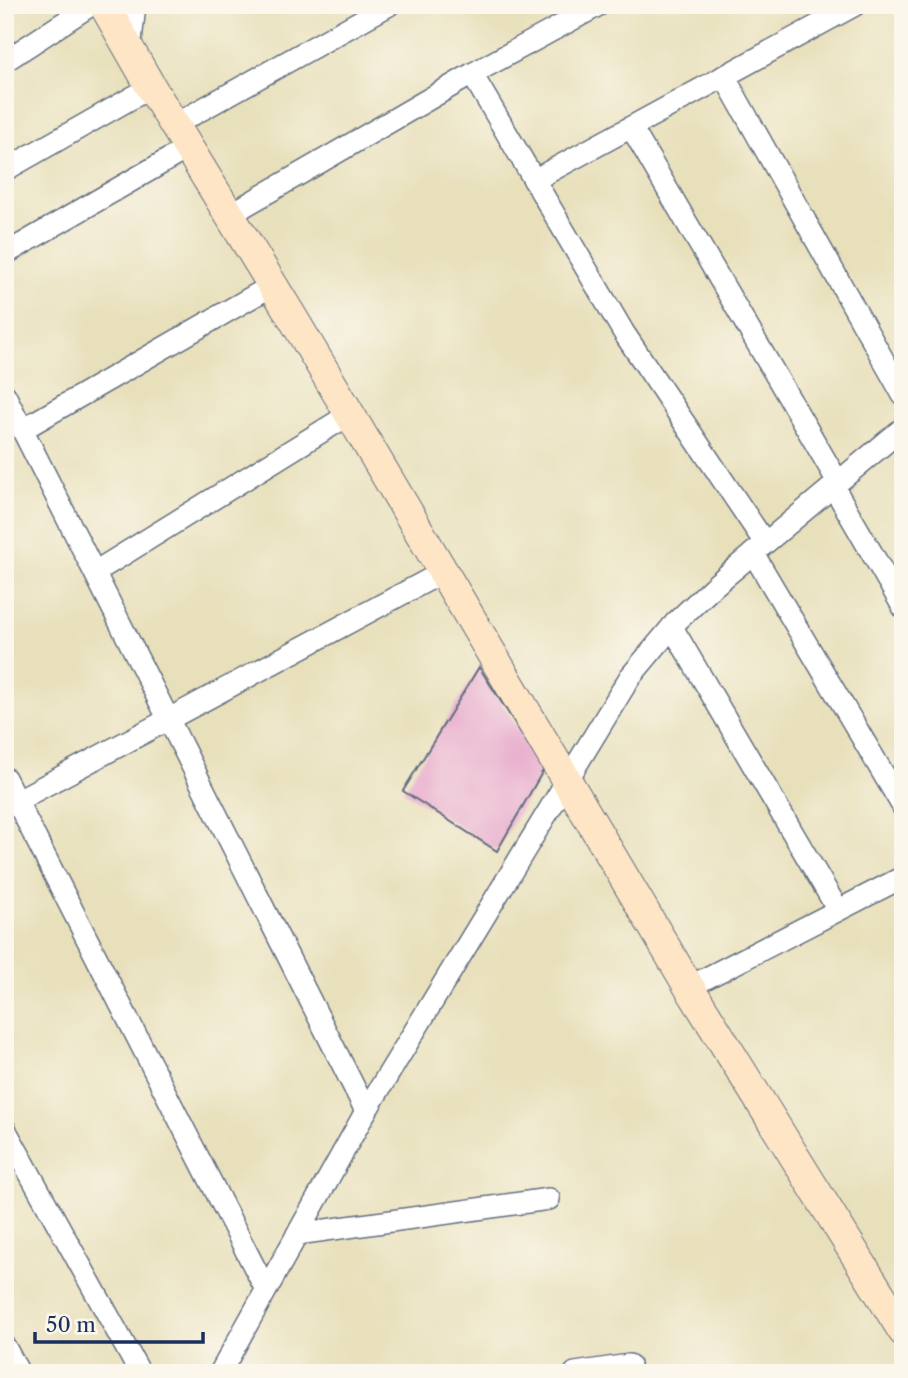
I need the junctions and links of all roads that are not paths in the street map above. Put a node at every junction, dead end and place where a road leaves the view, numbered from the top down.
1 (91, 5) edge
2 (104, 5) edge
3 (389, 5) edge
4 (599, 5) edge
5 (855, 5) edge
6 (139, 8) edge
7 (130, 50) junction
8 (5, 61) edge
9 (472, 74) junction
10 (724, 76) junction
11 (151, 87) junction
12 (631, 127) junction
13 (181, 137) junction
14 (5, 170) edge
15 (534, 180) junction
16 (229, 215) junction
17 (5, 254) edge
18 (273, 285) junction
19 (5, 395) edge
20 (903, 395) edge
21 (350, 414) junction
22 (903, 428) edge
23 (23, 429) junction
24 (836, 484) junction
25 (759, 548) junction
26 (95, 572) junction
27 (443, 572) junction
28 (903, 607) edge
29 (672, 627) junction
30 (169, 719) junction
31 (5, 778) edge
32 (566, 782) junction
33 (11, 804) edge
34 (903, 807) edge
35 (903, 877) edge
36 (838, 910) junction
37 (689, 987) junction
38 (366, 1111) junction
39 (5, 1129) edge
40 (549, 1199) dead end
41 (297, 1234) junction
42 (266, 1290) junction
43 (903, 1331) edge
44 (5, 1346) edge
45 (629, 1365) dead end
46 (19, 1373) edge
47 (140, 1373) edge
48 (220, 1373) edge
49 (575, 1373) edge

1 - 8 street
2 - 7 street
3 - 13 street
4 - 9 street
5 - 10 street
6 - 7 street
7 - 11 street
9 - 15 street
9 - 16 street
10 - 12 street
10 - 20 street
11 - 13 street
11 - 14 street
12 - 15 street
12 - 24 street
13 - 16 street
13 - 17 street
15 - 25 street
16 - 18 street
18 - 21 street
18 - 23 street
19 - 23 street
21 - 26 street
21 - 27 street
22 - 24 street
23 - 26 street
24 - 25 street
24 - 28 street
25 - 29 street
25 - 34 street
26 - 30 street
27 - 30 street
27 - 32 street
29 - 32 street
29 - 36 street
30 - 33 street
30 - 38 street
31 - 33 street
32 - 37 street
32 - 38 street
33 - 42 street
35 - 36 street
36 - 37 street
37 - 43 street
38 - 41 street
39 - 47 street
40 - 41 street
41 - 42 street
42 - 48 street
44 - 46 street
45 - 49 street

